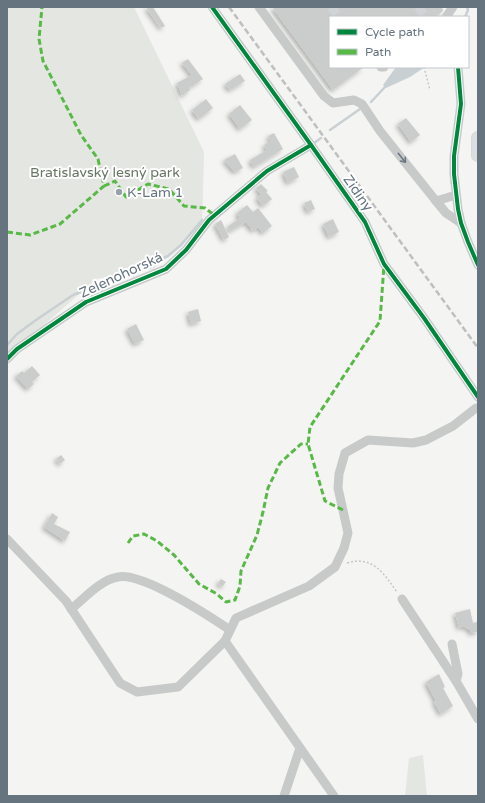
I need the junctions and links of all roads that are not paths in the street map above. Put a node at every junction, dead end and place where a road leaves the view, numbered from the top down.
1 (212, 7) edge
2 (259, 7) edge
3 (453, 7) edge
4 (447, 16) edge
5 (458, 68) edge
6 (478, 138) edge
7 (312, 145) junction
8 (478, 155) edge
9 (456, 195) junction
10 (436, 201) junction
11 (461, 223) junction
12 (478, 265) edge
13 (7, 359) edge
14 (478, 397) edge
15 (476, 408) dead end
16 (7, 539) edge
17 (402, 599) road end
18 (71, 609) junction
19 (230, 630) junction
20 (224, 641) junction
21 (452, 644) dead end
22 (456, 681) junction
23 (465, 696) junction
24 (478, 704) edge
25 (478, 719) edge
26 (300, 748) junction
27 (284, 796) edge
28 (334, 796) edge

1 - 7 street, Zidiny
2 -> 10 street
3 - 4 street
5 - 9 street
6 - 8 highway
7 - 13 street, Zelenohorská
7 - 14 street, Zidiny
9 - 10 street
9 - 11 street
10 - 11 street
11 - 12 street
15 - 19 street
16 - 18 street
17 - 22 street
18 - 19 street
18 - 20 street
19 - 20 street
20 - 26 street
21 - 22 street
22 - 23 street
23 - 24 street
23 - 25 street
26 - 27 street
26 - 28 street

